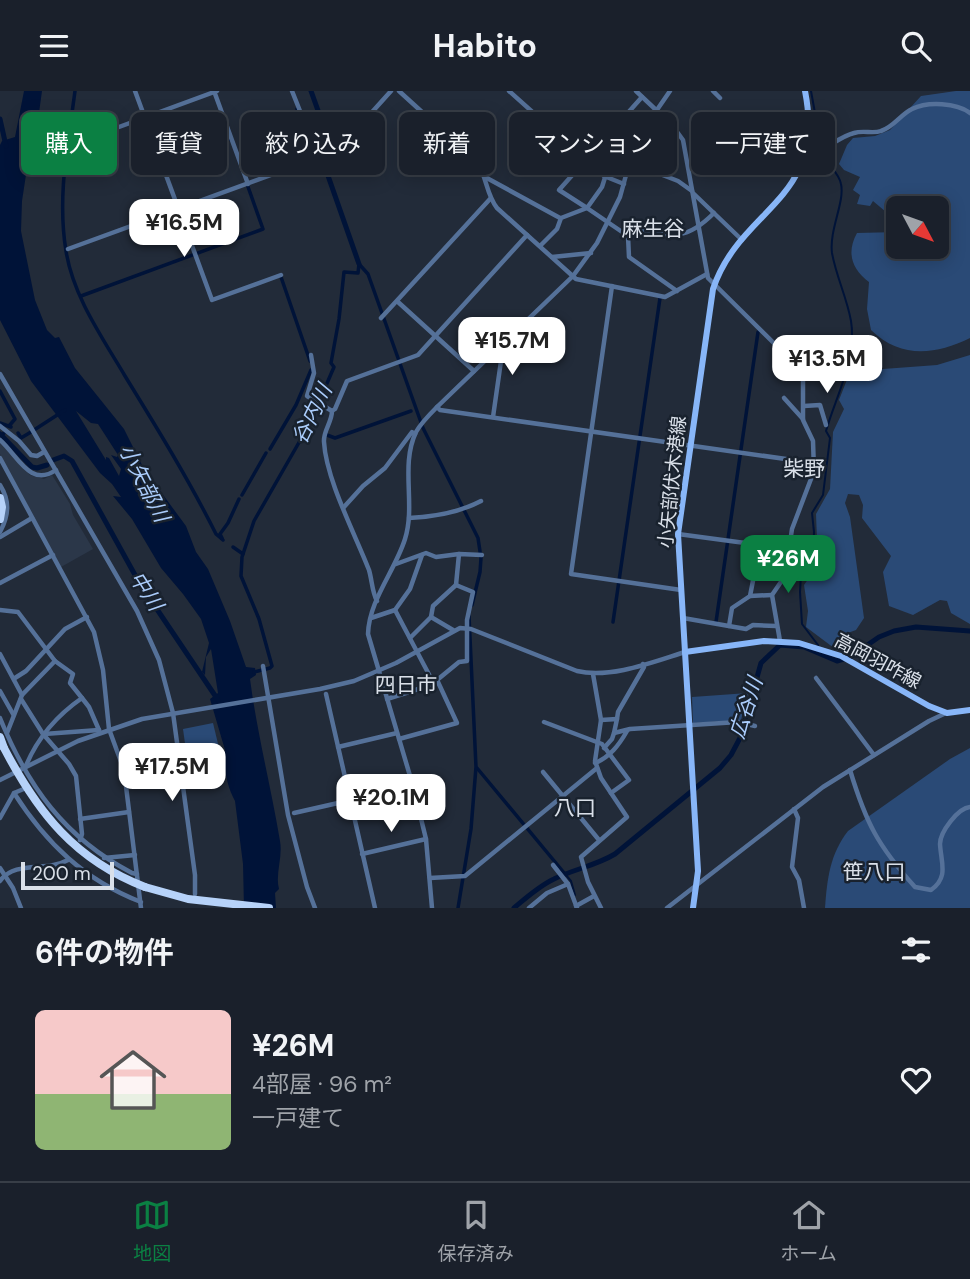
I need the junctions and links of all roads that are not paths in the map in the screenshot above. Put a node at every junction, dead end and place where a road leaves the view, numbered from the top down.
1 (135, 91) edge
2 (215, 91) edge
3 (292, 91) edge
4 (391, 91) edge
5 (399, 91) edge
6 (509, 91) edge
7 (636, 91) edge
8 (670, 91) edge
9 (713, 91) edge
10 (805, 91) edge
11 (642, 97) junction
12 (720, 98) dead end
13 (657, 110) junction
14 (300, 111) dead end
15 (143, 112) edge
16 (161, 112) edge
17 (532, 112) edge
18 (628, 112) edge
19 (808, 112) edge
20 (970, 113) edge
21 (835, 142) edge
22 (166, 175) edge
23 (572, 175) edge
24 (626, 175) edge
25 (663, 175) edge
26 (797, 175) edge
27 (604, 176) joint
28 (485, 177) junction
29 (248, 184) junction
30 (624, 184) junction
31 (693, 193) junction
32 (490, 199) junction
33 (587, 208) junction
34 (178, 209) junction
35 (714, 213) junction
36 (561, 218) junction
37 (608, 222) junction
38 (699, 226) junction
39 (527, 235) junction
40 (628, 236) junction
41 (742, 240) junction
42 (540, 246) junction
43 (68, 249) dead end
44 (591, 253) junction
45 (552, 257) junction
46 (707, 274) junction
47 (281, 275) dead end
48 (573, 276) junction
49 (715, 285) junction
50 (612, 286) junction
51 (677, 291) junction
52 (398, 302) junction
53 (383, 317) dead end
54 (436, 336) junction
55 (501, 345) junction
56 (311, 355) dead end
57 (474, 371) junction
58 (0, 374) edge
59 (784, 398) dead end
60 (804, 406) junction
61 (437, 407) junction
62 (330, 410) junction
63 (493, 417) junction
64 (803, 420) junction
65 (826, 425) dead end
66 (0, 426) edge
67 (591, 431) junction
68 (415, 434) junction
69 (0, 440) edge
70 (691, 445) junction
71 (44, 452) junction
72 (0, 458) edge
73 (814, 463) junction
74 (56, 470) junction
75 (0, 485) edge
76 (0, 498) edge
77 (481, 501) dead end
78 (344, 507) junction
79 (33, 518) junction
80 (409, 518) junction
81 (0, 519) edge
82 (0, 532) edge
83 (678, 534) junction
84 (0, 537) edge
85 (459, 554) junction
86 (53, 555) junction
87 (422, 555) junction
88 (482, 555) dead end
89 (395, 564) junction
90 (0, 583) edge
91 (456, 586) junction
92 (681, 590) junction
93 (750, 596) junction
94 (772, 596) junction
95 (377, 601) junction
96 (0, 610) edge
97 (394, 610) junction
98 (87, 617) junction
99 (431, 617) junction
100 (370, 618) junction
101 (683, 618) junction
102 (729, 626) junction
103 (776, 626) junction
104 (468, 628) junction
105 (453, 630) junction
106 (410, 638) junction
107 (780, 641) junction
108 (46, 648) junction
109 (417, 650) junction
110 (685, 653) junction
111 (0, 654) edge
112 (55, 661) junction
113 (643, 663) junction
114 (263, 666) dead end
115 (378, 671) junction
116 (593, 674) junction
117 (15, 678) junction
118 (816, 678) dead end
119 (436, 683) junction
120 (0, 692) edge
121 (326, 694) dead end
122 (22, 697) junction
123 (82, 698) junction
124 (267, 698) junction
125 (387, 699) junction
126 (970, 710) edge
127 (174, 713) junction
128 (947, 713) junction
129 (13, 715) junction
130 (0, 719) edge
131 (617, 719) junction
132 (601, 720) junction
133 (544, 722) dead end
134 (690, 725) junction
135 (755, 726) dead end
136 (109, 729) junction
137 (99, 731) junction
138 (628, 731) junction
139 (614, 733) junction
140 (43, 734) junction
141 (398, 736) junction
142 (3, 740) edge
143 (596, 744) junction
144 (338, 747) junction
145 (604, 748) junction
146 (59, 752) junction
147 (609, 754) junction
148 (874, 755) junction
149 (596, 766) junction
150 (25, 768) junction
151 (850, 770) junction
152 (543, 772) dead end
153 (0, 780) edge
154 (33, 784) junction
155 (413, 786) junction
156 (14, 793) junction
157 (611, 793) junction
158 (563, 796) junction
159 (351, 800) junction
160 (970, 807) edge
161 (794, 809) junction
162 (129, 812) junction
163 (294, 813) dead end
164 (0, 818) edge
165 (80, 819) junction
166 (426, 839) junction
167 (80, 840) junction
168 (599, 840) junction
169 (89, 847) junction
170 (362, 854) junction
171 (135, 855) junction
172 (104, 858) junction
173 (68, 860) junction
174 (73, 865) junction
175 (553, 865) dead end
176 (0, 868) edge
177 (137, 874) junction
178 (4, 875) junction
179 (430, 878) junction
180 (0, 881) edge
181 (568, 884) junction
182 (697, 884) junction
183 (594, 896) junction
184 (198, 898) junction
185 (141, 905) edge
186 (577, 907) edge
187 (21, 908) edge
188 (269, 908) edge
189 (315, 908) edge
190 (375, 908) edge
191 (432, 908) edge
192 (529, 908) edge
193 (601, 908) edge
194 (667, 908) edge
195 (693, 908) edge
196 (804, 908) edge

1 - 15 street
2 - 16 street
2 - 29 street
3 - 14 street
4 - 29 street
5 - 28 street
6 - 17 street
7 - 11 street
8 - 13 street
9 - 12 street
10 - 19 main road, 小矢部伏木港線
11 - 13 street
11 - 18 street
13 - 31 street
20 - 21 street
22 - 34 street
23 - 33 street
24 - 30 street
25 - 31 street
26 - 41 main road, 小矢部伏木港線
27 - 30 street
27 - 33 street
28 - 32 street
28 - 36 street
29 - 34 street
30 - 37 street
31 - 35 street
31 - 38 street
32 - 39 street
32 - 52 street
33 - 36 street
33 - 37 street
34 - 43 street
34 - 47 street
35 - 38 street
35 - 41 street
36 - 42 street
37 - 40 street
37 - 44 street
38 - 40 street
38 - 46 street
39 - 42 street
39 - 54 street
40 - 51 street
41 - 49 main road, 小矢部伏木港線
42 - 45 street
44 - 45 street
44 - 48 street
45 - 48 street
46 - 49 street
46 - 51 street
48 - 50 street
48 - 55 street
49 - 60 street
49 - 70 main road, 小矢部伏木港線
50 - 51 street
50 - 67 street
52 - 53 street
52 - 54 street
54 - 57 street
54 - 62 street
55 - 57 street
55 - 63 street
56 - 62 street
57 - 61 street
58 - 71 street
59 - 64 street
60 - 64 street
60 - 65 street
61 - 63 street
61 - 68 street
62 - 78 street
63 - 67 street
64 - 73 street
66 - 71 street
67 - 70 street
67 - 92 street
68 - 78 street
68 - 80 street
69 - 74 street
70 - 73 street
70 - 83 main road, 小矢部伏木港線
71 - 74 street
72 - 79 street
73 - 94 street
74 - 127 street
75 - 82 street
76 - 81 highway
77 - 80 street
78 - 95 street
79 - 84 street
79 - 86 street
80 - 89 street
83 - 92 main road, 小矢部伏木港線
83 - 93 street
85 - 87 street
85 - 88 street
85 - 91 street
86 - 90 street
86 - 98 street
87 - 89 street
87 - 97 street
89 - 95 street
91 - 99 street
91 - 104 street
92 - 101 main road, 小矢部伏木港線
93 - 94 street
93 - 102 street
94 - 103 street
95 - 100 street
96 - 108 street
97 - 100 street
97 - 106 street
98 - 108 street
98 - 136 street
99 - 105 street
99 - 106 street
100 - 115 street
101 - 102 street
101 - 110 main road, 小矢部伏木港線
102 - 103 street
103 - 107 street
104 - 105 street
104 - 116 street
104 - 119 street
105 - 109 street
106 - 109 street
107 - 110 main road, 高岡羽咋線
107 - 128 main road, 高岡羽咋線
108 - 112 street
108 - 117 street
109 - 115 street
109 - 119 street
110 - 113 street
110 - 134 main road, 小矢部伏木港線
111 - 117 street
112 - 122 street
112 - 123 street
113 - 116 street
113 - 131 street
114 - 124 street
115 - 124 street
115 - 125 street
116 - 132 street
117 - 122 street
118 - 148 street
119 - 125 street
119 - 141 street
120 - 129 street
121 - 144 street
122 - 129 street
122 - 140 street
123 - 137 street
123 - 140 street
124 - 127 street
124 - 189 street
125 - 141 street
126 - 128 main road
127 - 136 street
127 - 184 street
128 - 148 street
129 - 142 street
130 - 142 street
131 - 132 street
131 - 139 street
132 - 143 street
133 - 143 street
134 - 135 street
134 - 138 street
134 - 182 main road, 小矢部伏木港線
136 - 137 street
136 - 162 street
137 - 140 street
137 - 146 street
138 - 139 street
138 - 147 street
139 - 145 street
140 - 146 street
140 - 150 street
141 - 144 street
141 - 155 street
142 - 150 street
142 - 184 highway, bridge
143 - 145 street
143 - 149 street
144 - 159 street
145 - 147 street
146 - 150 street
146 - 165 street
147 - 149 street
147 - 157 street
148 - 151 street
149 - 157 street
149 - 158 street
150 - 153 street
150 - 154 street
151 - 160 street
151 - 161 street
152 - 158 street
154 - 156 street
154 - 167 street
155 - 159 street
155 - 166 street
156 - 164 street
156 - 173 street
157 - 168 street
158 - 168 street
158 - 179 street
159 - 163 street
159 - 170 street
161 - 182 street
161 - 196 street
162 - 165 street
162 - 171 street
165 - 167 street
166 - 170 street
166 - 179 street
167 - 169 street
168 - 183 street
169 - 172 street
169 - 174 street
170 - 190 street
171 - 172 street
171 - 177 street
172 - 177 street
173 - 174 street
173 - 178 street
174 - 185 street
175 - 181 street
176 - 178 street
177 - 185 street
178 - 180 street
178 - 187 street
179 - 191 street
181 - 186 street
181 - 192 street
182 - 194 street
182 - 195 main road, 小矢部伏木港線
183 - 186 street
183 - 193 street
184 - 188 highway

